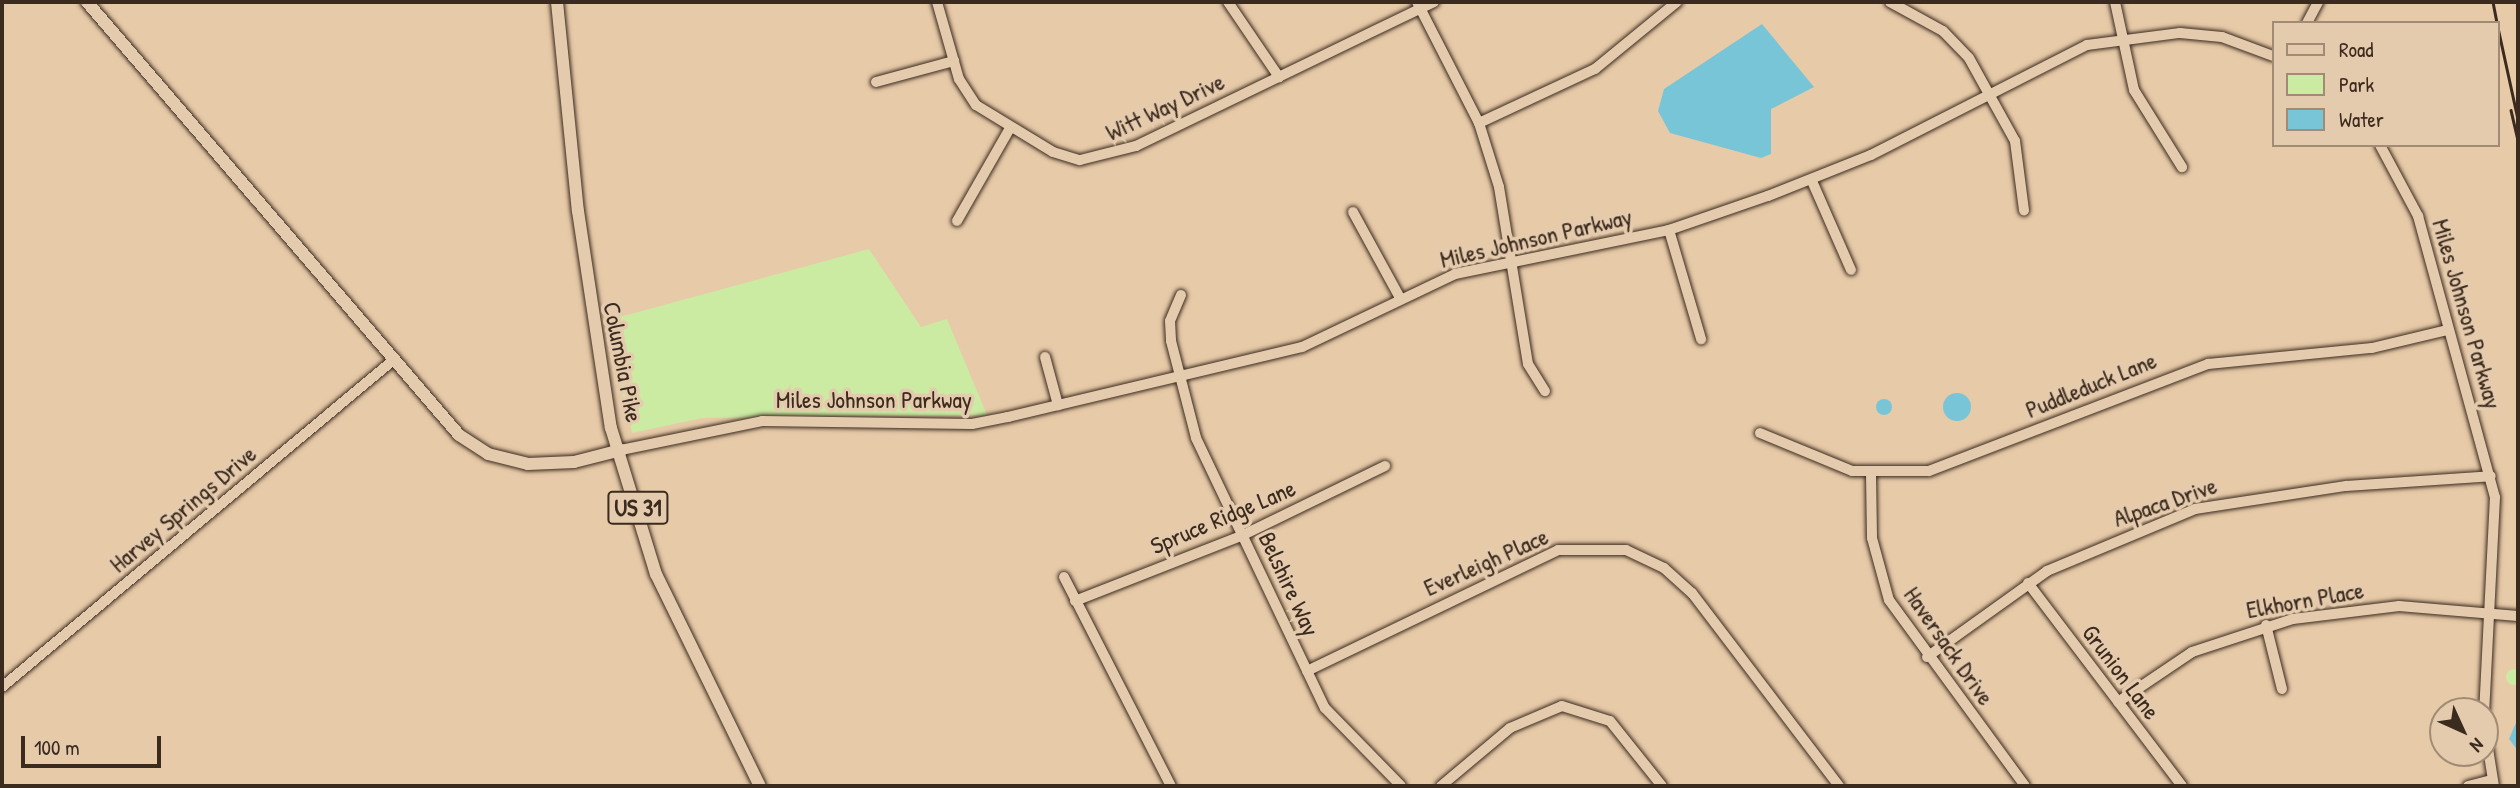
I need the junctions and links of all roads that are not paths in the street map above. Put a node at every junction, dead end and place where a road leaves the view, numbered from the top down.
1 (87, 2) edge
2 (557, 2) edge
3 (937, 2) edge
4 (1228, 2) edge
5 (1434, 2) edge
6 (1677, 2) edge
7 (1890, 2) edge
8 (2115, 2) edge
9 (2318, 2) edge
10 (1419, 5) edge
11 (2308, 21) edge
12 (2121, 36) junction
13 (2272, 56) edge
14 (954, 61) junction
15 (1279, 77) junction
16 (876, 82) dead end
17 (1989, 92) junction
18 (1479, 123) junction
19 (1010, 128) junction
20 (2380, 147) edge
21 (2182, 167) dead end
22 (1812, 181) junction
23 (2024, 210) dead end
24 (1353, 212) dead end
25 (957, 221) dead end
26 (1669, 230) junction
27 (1514, 261) junction
28 (1851, 270) dead end
29 (1181, 295) dead end
30 (1401, 298) junction
31 (2447, 330) junction
32 (1701, 339) dead end
33 (1045, 357) dead end
34 (391, 362) junction
35 (1176, 376) junction
36 (1545, 391) dead end
37 (1058, 405) junction
38 (1760, 433) dead end
39 (621, 450) junction
40 (1385, 467) dead end
41 (1871, 474) junction
42 (2491, 477) junction
43 (1243, 535) junction
44 (1063, 577) dead end
45 (2028, 583) junction
46 (1075, 601) junction
47 (2493, 611) junction
48 (2518, 616) edge
49 (2266, 625) junction
50 (1927, 657) junction
51 (1307, 671) junction
52 (2, 687) edge
53 (2283, 689) dead end
54 (2485, 697) edge
55 (2118, 702) junction
56 (2493, 783) edge
57 (760, 786) edge
58 (1171, 786) edge
59 (1401, 786) edge
60 (1441, 786) edge
61 (1662, 786) edge
62 (1839, 786) edge
63 (2025, 786) edge
64 (2182, 786) edge
65 (2468, 786) edge

1 - 34 main road
2 - 39 main road, Columbia Pike / US 31
3 - 14 street, Witt Way Drive
4 - 15 street
5 - 10 street, Witt Way Drive
6 - 18 street
7 - 17 street
8 - 12 street
9 - 11 street
10 - 15 street, Witt Way Drive
10 - 18 street
12 - 13 street, Miles Johnson Parkway
12 - 17 street, Miles Johnson Parkway
12 - 21 street
14 - 16 street
14 - 19 street, Witt Way Drive
15 - 19 street, Witt Way Drive
17 - 22 street, Miles Johnson Parkway
17 - 23 street
18 - 27 street
19 - 25 street
20 - 31 street, Miles Johnson Parkway
22 - 26 street, Miles Johnson Parkway
22 - 28 street
24 - 30 street
26 - 27 street, Miles Johnson Parkway
26 - 32 street
27 - 30 street, Miles Johnson Parkway
27 - 36 street
29 - 35 street, Belshire Way
30 - 35 street, Miles Johnson Parkway
31 - 41 street, Puddleduck Lane
31 - 42 street, Miles Johnson Parkway
33 - 37 street
34 - 39 main road
34 - 52 street, Harvey Springs Drive
35 - 37 street, Miles Johnson Parkway
35 - 43 street, Belshire Way
37 - 39 street, Miles Johnson Parkway
38 - 41 street, Puddleduck Lane
39 - 57 main road, Columbia Pike / US 31
40 - 43 street, Spruce Ridge Lane
41 - 50 street, Haversack Drive
42 - 45 street, Alpaca Drive
42 - 47 street, Miles Johnson Parkway
43 - 46 street, Spruce Ridge Lane
43 - 51 street, Belshire Way
44 - 46 street
45 - 50 street, Alpaca Drive
45 - 55 street, Grunion Lane
46 - 58 street
47 - 48 street, Elkhorn Place
47 - 49 street, Elkhorn Place
47 - 54 street, Miles Johnson Parkway
49 - 53 street
49 - 55 street, Elkhorn Place
50 - 63 street, Haversack Drive
51 - 59 street, Belshire Way
51 - 62 street, Everleigh Place
55 - 64 street, Grunion Lane
56 - 65 street
60 - 61 street

